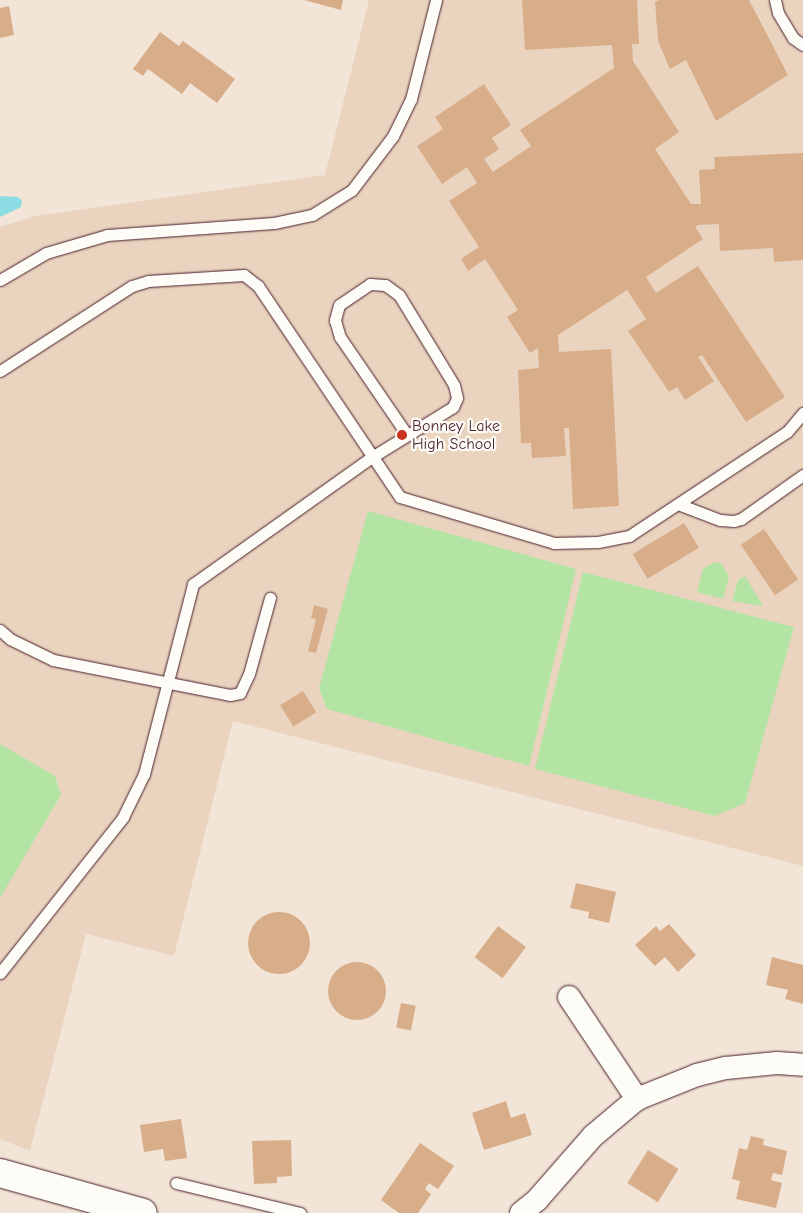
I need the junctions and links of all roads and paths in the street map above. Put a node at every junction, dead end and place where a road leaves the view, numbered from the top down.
1 (436, 0) edge
2 (775, 0) edge
3 (803, 45) edge
4 (0, 280) edge
5 (0, 371) edge
6 (801, 421) edge
7 (406, 435) junction
8 (372, 457) junction
9 (803, 475) edge
10 (678, 504) junction
11 (270, 598) dead end
12 (0, 630) edge
13 (168, 684) junction
14 (0, 973) edge
15 (569, 997) dead end
16 (803, 1065) edge
17 (637, 1099) junction
18 (0, 1173) edge
19 (176, 1183) dead end
20 (260, 1208) edge
21 (143, 1213) edge
22 (300, 1213) edge
23 (521, 1213) edge

1 - 4 lane
2 - 3 lane
5 - 8 lane
6 - 10 lane
7 - 7 lane
7 - 8 lane
8 - 10 lane
8 - 13 lane
9 - 10 lane
11 - 13 lane
12 - 13 lane
13 - 14 lane
15 - 17 street
16 - 17 street
17 - 23 street
18 - 21 main road
19 - 20 lane
20 - 22 lane

